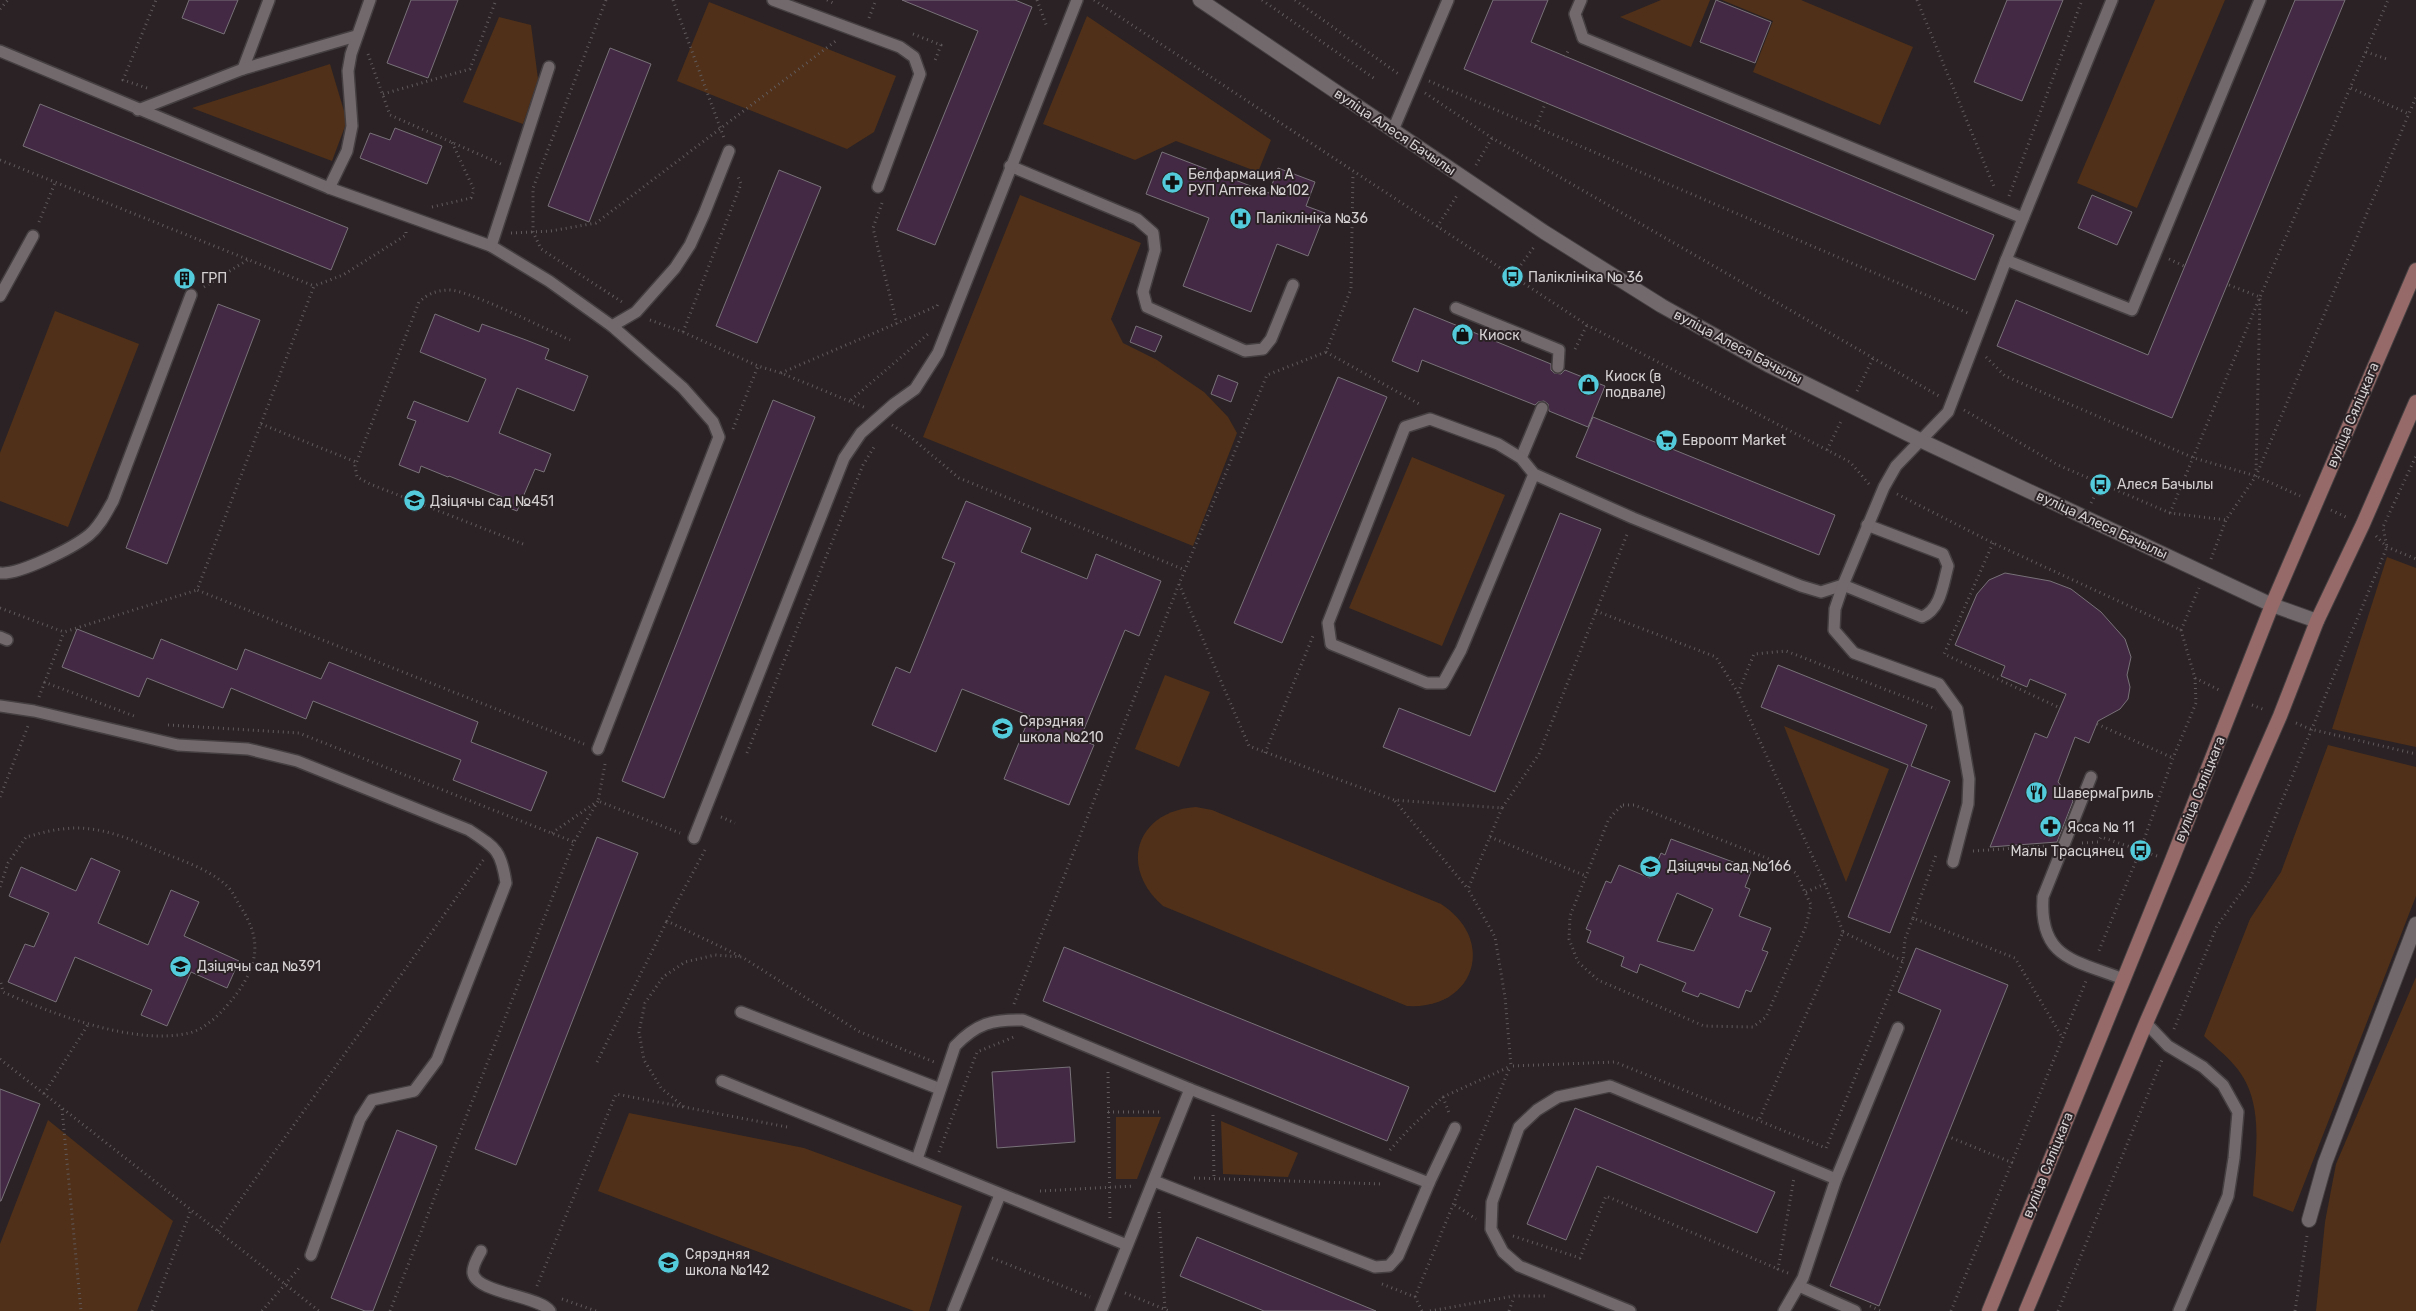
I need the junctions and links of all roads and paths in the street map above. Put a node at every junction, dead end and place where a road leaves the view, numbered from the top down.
1 (8, 0) edge
2 (156, 0) edge
3 (269, 0) edge
4 (370, 0) edge
5 (496, 0) edge
6 (606, 0) edge
7 (773, 0) edge
8 (876, 0) edge
9 (1037, 0) edge
10 (1200, 0) edge
11 (1262, 0) edge
12 (1295, 0) edge
13 (1448, 0) edge
14 (1581, 0) edge
15 (1917, 0) edge
16 (2082, 0) edge
17 (2112, 0) edge
18 (2260, 0) edge
19 (2388, 0) edge
20 (1074, 1) edge
21 (0, 9) edge
22 (1050, 18) dead end
23 (1047, 27) junction
24 (852, 29) junction
25 (356, 36) junction
26 (1043, 36) dead end
27 (1569, 49) dead end
28 (0, 51) edge
29 (368, 52) dead end
30 (2366, 52) junction
31 (1565, 57) dead end
32 (2387, 60) dead end
33 (549, 67) dead end
34 (243, 69) junction
35 (1375, 79) dead end
36 (1429, 80) dead end
37 (1412, 84) junction
38 (155, 85) dead end
39 (2351, 88) junction
40 (383, 94) junction
41 (2416, 97) edge
42 (1546, 102) dead end
43 (138, 110) junction
44 (2409, 114) junction
45 (1536, 126) junction
46 (1392, 130) junction
47 (450, 140) junction
48 (729, 151) dead end
49 (0, 160) edge
50 (1010, 166) junction
51 (516, 171) junction
52 (1353, 172) dead end
53 (55, 183) junction
54 (878, 187) dead end
55 (329, 188) junction
56 (2004, 211) junction
57 (402, 215) junction
58 (2023, 218) junction
59 (496, 230) junction
60 (533, 232) junction
61 (1544, 232) junction
62 (406, 235) dead end
63 (33, 236) joint
64 (490, 246) junction
65 (2166, 258) dead end
66 (248, 259) junction
67 (2006, 260) junction
68 (2186, 267) dead end
69 (2416, 270) edge
70 (1512, 276) dead end
71 (1293, 285) dead end
72 (2229, 285) dead end
73 (314, 286) junction
74 (191, 295) joint
75 (0, 296) edge
76 (941, 296) dead end
77 (2260, 297) junction
78 (937, 306) junction
79 (1456, 308) dead end
80 (636, 312) junction
81 (935, 313) dead end
82 (1976, 317) dead end
83 (612, 326) junction
84 (930, 327) dead end
85 (570, 340) dead end
86 (1974, 349) junction
87 (1326, 352) junction
88 (758, 366) junction
89 (1558, 367) dead end
90 (781, 373) junction
91 (851, 400) junction
92 (1952, 402) junction
93 (2416, 402) edge
94 (1426, 407) dead end
95 (1542, 408) dead end
96 (880, 415) junction
97 (261, 424) junction
98 (732, 431) dead end
99 (878, 440) dead end
100 (1922, 441) junction
101 (2416, 456) edge
102 (1521, 458) junction
103 (2194, 458) junction
104 (356, 462) junction
105 (1534, 474) junction
106 (2256, 476) junction
107 (2315, 503) junction
108 (2170, 513) junction
109 (1633, 518) junction
110 (2363, 524) junction
111 (1868, 525) junction
112 (524, 544) dead end
113 (1993, 544) dead end
114 (2387, 547) junction
115 (2416, 559) edge
116 (1185, 570) junction
117 (0, 573) edge
118 (1179, 584) junction
119 (1843, 585) junction
120 (197, 590) junction
121 (2272, 605) junction
122 (0, 608) edge
123 (1596, 611) junction
124 (2317, 621) junction
125 (1738, 693) junction
126 (0, 706) edge
127 (2060, 708) dead end
128 (1940, 718) dead end
129 (2097, 724) dead end
130 (2310, 729) junction
131 (598, 749) junction
132 (2416, 754) edge
133 (746, 756) dead end
134 (2173, 758) dead end
135 (2091, 777) dead end
136 (1394, 800) junction
137 (598, 801) junction
138 (1502, 808) junction
139 (724, 809) dead end
140 (721, 818) junction
141 (735, 823) dead end
142 (717, 826) dead end
143 (552, 833) dead end
144 (1490, 837) junction
145 (694, 838) junction
146 (2064, 845) junction
147 (493, 846) junction
148 (1939, 848) dead end
149 (2140, 851) dead end
150 (1954, 857) joint
151 (1586, 876) junction
152 (1825, 884) junction
153 (0, 887) edge
154 (1468, 889) junction
155 (1806, 892) junction
156 (1913, 918) junction
157 (667, 921) junction
158 (2416, 924) edge
159 (1842, 932) junction
160 (742, 957) junction
161 (1903, 961) junction
162 (0, 979) edge
163 (2123, 979) junction
164 (1014, 1004) junction
165 (1005, 1008) dead end
166 (1023, 1008) dead end
167 (741, 1012) dead end
168 (89, 1023) junction
169 (2146, 1023) junction
170 (1898, 1028) dead end
171 (1023, 1034) dead end
172 (2063, 1037) dead end
173 (2168, 1046) junction
174 (0, 1059) edge
175 (597, 1062) dead end
176 (941, 1065) dead end
177 (1511, 1066) junction
178 (1116, 1072) dead end
179 (722, 1081) dead end
180 (940, 1089) junction
181 (1190, 1089) junction
182 (44, 1094) junction
183 (684, 1107) junction
184 (62, 1108) junction
185 (1108, 1112) junction
186 (1168, 1112) dead end
187 (1222, 1115) dead end
188 (1759, 1120) junction
189 (788, 1127) dead end
190 (1455, 1128) dead end
191 (1947, 1136) dead end
192 (1385, 1156) dead end
193 (947, 1157) dead end
194 (917, 1159) junction
195 (2013, 1163) dead end
196 (1373, 1177) dead end
197 (1187, 1178) dead end
198 (1214, 1178) junction
199 (1836, 1179) junction
200 (1154, 1181) junction
201 (1429, 1183) junction
202 (1109, 1187) junction
203 (1135, 1193) dead end
204 (1000, 1195) junction
205 (1043, 1195) dead end
206 (1455, 1205) junction
207 (191, 1210) junction
208 (1102, 1217) dead end
209 (1110, 1220) junction
210 (2309, 1220) joint
211 (1153, 1221) dead end
212 (1116, 1223) dead end
213 (1491, 1229) junction
214 (218, 1231) junction
215 (1127, 1245) junction
216 (995, 1249) dead end
217 (481, 1251) dead end
218 (311, 1255) joint
219 (1778, 1269) dead end
220 (1378, 1282) dead end
221 (1128, 1284) dead end
222 (285, 1285) junction
223 (1799, 1286) junction
224 (543, 1290) dead end
225 (1125, 1292) junction
226 (556, 1296) dead end
227 (1514, 1296) junction
228 (1553, 1296) dead end
229 (1415, 1297) junction
230 (1092, 1298) dead end
231 (1121, 1302) dead end
232 (1167, 1310) edge
233 (81, 1311) edge
234 (152, 1311) edge
235 (262, 1311) edge
236 (319, 1311) edge
237 (390, 1311) edge
238 (550, 1311) edge
239 (596, 1311) edge
240 (953, 1311) edge
241 (1101, 1311) edge
242 (1422, 1311) edge
243 (1430, 1311) edge
244 (1509, 1311) edge
245 (1630, 1311) edge
246 (1784, 1311) edge
247 (1855, 1311) edge
248 (1989, 1311) edge
249 (2026, 1311) edge
250 (2058, 1311) edge
251 (2179, 1311) edge
252 (2296, 1311) edge

1 - 21 path
2 - 38 path
3 - 34 lane
4 - 25 lane
5 - 40 path
6 - 60 path
7 - 24 lane
8 - 24 path
9 - 23 path
10 - 46 street, вуліца Алеся Бачылы
11 - 35 path
12 - 37 path
13 - 37 lane
14 - 56 lane
15 - 56 path
16 - 56 path
17 - 58 lane
18 - 67 lane
19 - 30 path
20 - 50 lane
22 - 23 path
23 - 26 path
24 - 54 lane
24 - 60 path
25 - 34 lane
25 - 55 lane
27 - 31 path
28 - 43 lane
29 - 40 path
30 - 32 path
30 - 39 path
33 - 51 lane
34 - 43 lane
36 - 45 path
37 - 46 lane
37 - 92 path
39 - 44 path
39 - 77 path
40 - 47 path
41 - 44 path
42 - 45 path
43 - 55 lane
44 - 106 path
45 - 82 path
46 - 61 street, вуліца Алеся Бачылы
47 - 51 path
47 - 57 path
48 - 80 lane
49 - 53 path
50 - 71 lane
50 - 96 lane
51 - 59 lane
52 - 87 path
53 - 63 path
53 - 66 path
55 - 57 lane
56 - 58 lane
57 - 64 lane
58 - 67 lane
59 - 60 path
59 - 64 lane
60 - 80 path
61 - 70 path
61 - 100 street, вуліца Алеся Бачылы
62 - 73 path
63 - 75 lane
64 - 83 lane
65 - 68 path
66 - 73 path
66 - 74 path
67 - 86 lane
69 - 107 main road, вуліца Сяліцкага
72 - 77 path
73 - 97 path
74 - 117 lane
76 - 78 path
77 - 103 path
77 - 106 path
78 - 81 path
78 - 90 path
79 - 89 lane
80 - 83 lane
80 - 88 path
83 - 131 lane
84 - 91 path
85 - 104 path
86 - 92 lane
86 - 103 path
87 - 94 path
87 - 116 path
88 - 90 path
88 - 98 path
90 - 91 path
91 - 96 path
92 - 100 lane
92 - 108 path
93 - 110 main road
95 - 102 lane
96 - 116 path
96 - 145 lane
97 - 104 path
97 - 120 path
99 - 133 path
100 - 111 lane
100 - 121 street, вуліца Алеся Бачылы
101 - 114 path
102 - 105 lane
102 - 105 lane
103 - 106 path
103 - 108 path
104 - 112 path
105 - 109 lane
106 - 107 path
106 - 108 path
107 - 110 path
107 - 121 main road, вуліца Сяліцкага
109 - 119 lane
109 - 123 path
110 - 114 path
110 - 124 main road
111 - 119 lane
111 - 119 lane
113 - 127 path
114 - 115 path
114 - 130 path
116 - 118 path
118 - 136 path
118 - 164 path
119 - 150 lane
120 - 122 path
120 - 131 path
121 - 124 street, вуліца Алеся Бачылы
121 - 163 main road, вуліца Сяліцкага
123 - 125 path
123 - 138 path
124 - 169 main road
125 - 128 path
125 - 152 path
126 - 147 lane
129 - 134 path
130 - 132 path
130 - 173 path
131 - 137 path
135 - 146 lane
136 - 138 path
136 - 154 path
137 - 143 path
137 - 145 path
137 - 237 path
138 - 144 path
139 - 140 path
140 - 141 path
140 - 142 path
144 - 151 path
144 - 154 path
145 - 157 path
146 - 149 path
146 - 150 path
146 - 163 lane
147 - 214 path
147 - 218 lane
148 - 156 path
151 - 155 path
151 - 155 path
152 - 155 path
152 - 159 path
153 - 168 path
154 - 177 path
156 - 161 path
156 - 172 path
157 - 160 path
157 - 175 path
158 - 210 street
159 - 161 path
159 - 188 path
160 - 176 path
160 - 183 path
161 - 188 path
162 - 168 path
163 - 248 main road, вуліца Сяліцкага
164 - 165 path
164 - 166 path
167 - 180 lane
168 - 182 path
169 - 173 lane
169 - 249 main road
170 - 199 lane
171 - 193 path
173 - 250 path
173 - 251 lane
174 - 182 path
177 - 188 path
177 - 192 path
177 - 206 path
178 - 185 path
179 - 194 lane
180 - 181 lane
180 - 194 lane
181 - 200 lane
181 - 201 lane
182 - 184 path
183 - 189 path
183 - 224 path
184 - 207 path
184 - 233 path
185 - 186 path
185 - 202 path
187 - 198 path
190 - 201 lane
191 - 195 path
194 - 204 lane
196 - 198 path
197 - 198 path
199 - 213 lane
199 - 223 lane
200 - 201 lane
200 - 215 lane
202 - 203 path
202 - 205 path
202 - 209 path
204 - 215 lane
204 - 240 lane
206 - 213 path
206 - 229 path
207 - 214 path
207 - 234 path
208 - 209 path
209 - 212 path
210 - 252 path
211 - 232 path
213 - 219 path
213 - 245 lane
214 - 222 path
215 - 241 lane
216 - 230 path
217 - 238 lane
218 - 222 path
220 - 229 path
221 - 225 path
222 - 235 path
222 - 236 path
223 - 246 lane
223 - 247 lane
225 - 231 path
225 - 232 path
226 - 239 path
227 - 228 path
227 - 243 path
227 - 244 path
229 - 242 path

